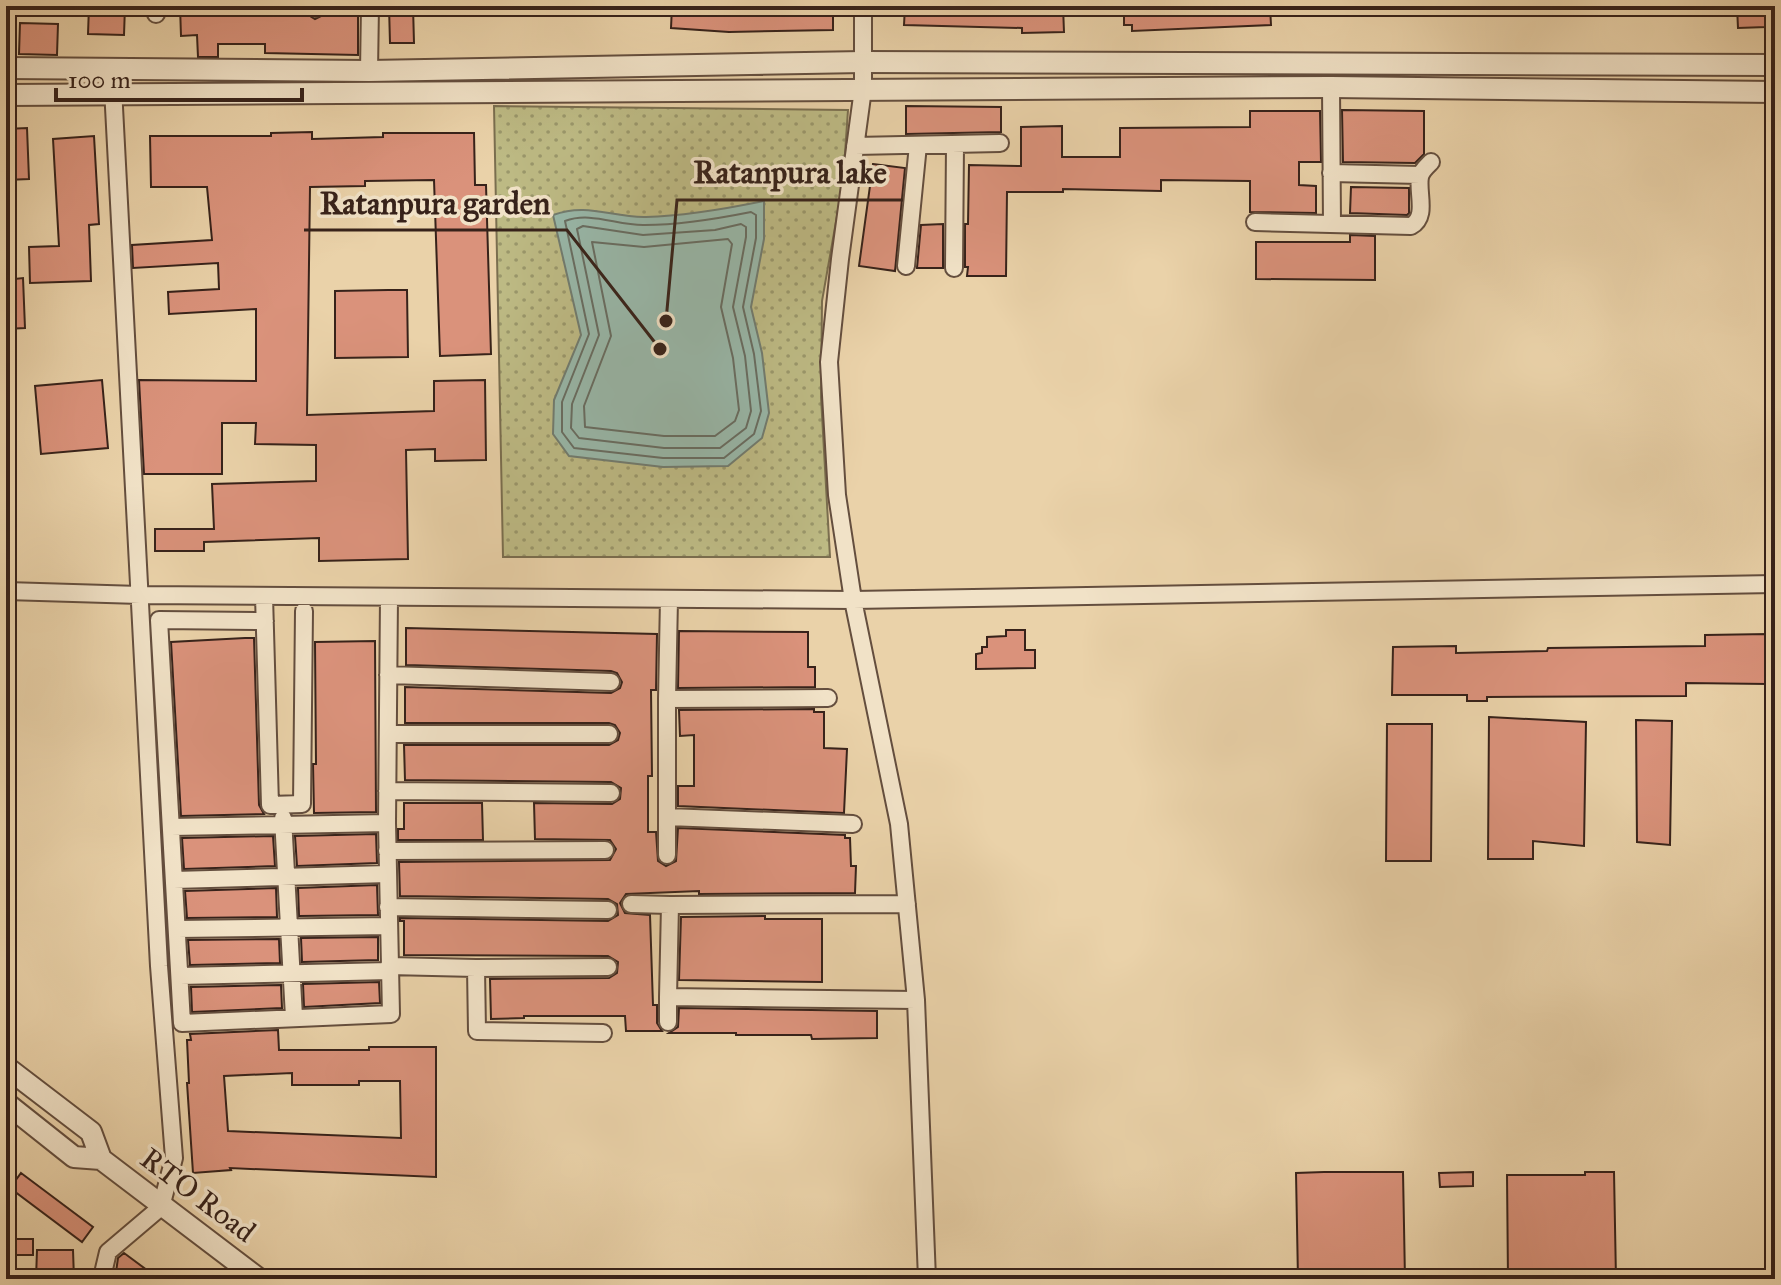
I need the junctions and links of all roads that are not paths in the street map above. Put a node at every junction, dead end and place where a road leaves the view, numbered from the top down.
1 (370, 6) edge
2 (863, 6) edge
3 (863, 62) junction
4 (1775, 65) edge
5 (6, 68) edge
6 (112, 69) junction
7 (369, 71) junction
8 (1331, 87) junction
9 (863, 89) junction
10 (1775, 92) edge
11 (6, 95) edge
12 (113, 95) junction
13 (1000, 143) dead end
14 (955, 144) junction
15 (918, 145) junction
16 (855, 146) junction
17 (1431, 162) dead end
18 (1331, 173) junction
19 (1420, 175) junction
20 (1255, 222) dead end
21 (1332, 224) junction
22 (906, 266) dead end
23 (954, 268) dead end
24 (1775, 584) edge
25 (6, 591) edge
26 (140, 595) junction
27 (264, 596) junction
28 (389, 597) junction
29 (669, 599) junction
30 (853, 600) junction
31 (304, 611) dead end
32 (265, 621) junction
33 (388, 675) junction
34 (611, 682) dead end
35 (828, 698) dead end
36 (667, 699) junction
37 (388, 734) junction
38 (609, 734) dead end
39 (387, 791) junction
40 (611, 793) dead end
41 (283, 805) junction
42 (668, 817) junction
43 (387, 823) junction
44 (853, 824) dead end
45 (284, 825) junction
46 (171, 827) junction
47 (605, 850) dead end
48 (387, 851) junction
49 (667, 855) dead end
50 (388, 874) junction
51 (286, 877) junction
52 (174, 880) junction
53 (631, 904) dead end
54 (907, 904) junction
55 (670, 905) junction
56 (388, 907) junction
57 (608, 910) dead end
58 (388, 926) junction
59 (289, 927) junction
60 (177, 929) junction
61 (608, 967) dead end
62 (476, 968) junction
63 (389, 969) junction
64 (292, 973) junction
65 (180, 976) junction
66 (668, 997) junction
67 (916, 1000) junction
68 (294, 1017) junction
69 (668, 1022) dead end
70 (603, 1033) dead end
71 (6, 1067) edge
72 (6, 1103) edge
73 (101, 1159) junction
74 (161, 1207) junction
75 (106, 1279) edge
76 (259, 1279) edge
77 (927, 1279) edge

1 - 7 street
2 - 3 street
3 - 4 street
3 - 7 street
3 - 9 street
5 - 6 street
6 - 7 street
6 - 12 street
8 - 9 street
8 - 10 street
8 - 18 street
9 - 12 street
9 - 16 street
11 - 12 street
12 - 26 street
13 - 14 street
14 - 15 street
14 - 23 street
15 - 16 street
15 - 22 street
16 - 30 street
17 - 19 street
18 - 19 street
18 - 21 street
19 - 21 street
20 - 21 street
24 - 30 street
25 - 26 street
26 - 27 street
26 - 74 street
27 - 28 street
27 - 32 street
28 - 29 street
28 - 33 street
29 - 30 street
29 - 36 street
30 - 54 street
31 - 41 street
32 - 41 street
32 - 46 street
33 - 34 street
33 - 37 street
35 - 36 street
36 - 42 street
37 - 38 street
37 - 39 street
39 - 40 street
39 - 43 street
41 - 45 street
42 - 44 street
42 - 49 street
43 - 45 street
43 - 48 street
45 - 46 street
45 - 51 street
46 - 52 street
47 - 48 street
48 - 50 street
50 - 51 street
50 - 56 street
51 - 52 street
51 - 59 street
52 - 60 street
53 - 55 street
54 - 55 street
54 - 67 street
55 - 66 street
56 - 57 street
56 - 58 street
58 - 59 street
58 - 63 street
59 - 60 street
59 - 64 street
60 - 65 street
61 - 62 street
62 - 63 street
62 - 70 street
63 - 64 street
63 - 68 street
64 - 65 street
64 - 68 street
65 - 68 street
66 - 67 street
66 - 69 street
67 - 77 street
71 - 73 street, RTO Road
72 - 73 street, RTO Road
73 - 74 street, RTO Road
74 - 75 street
74 - 76 street, RTO Road

